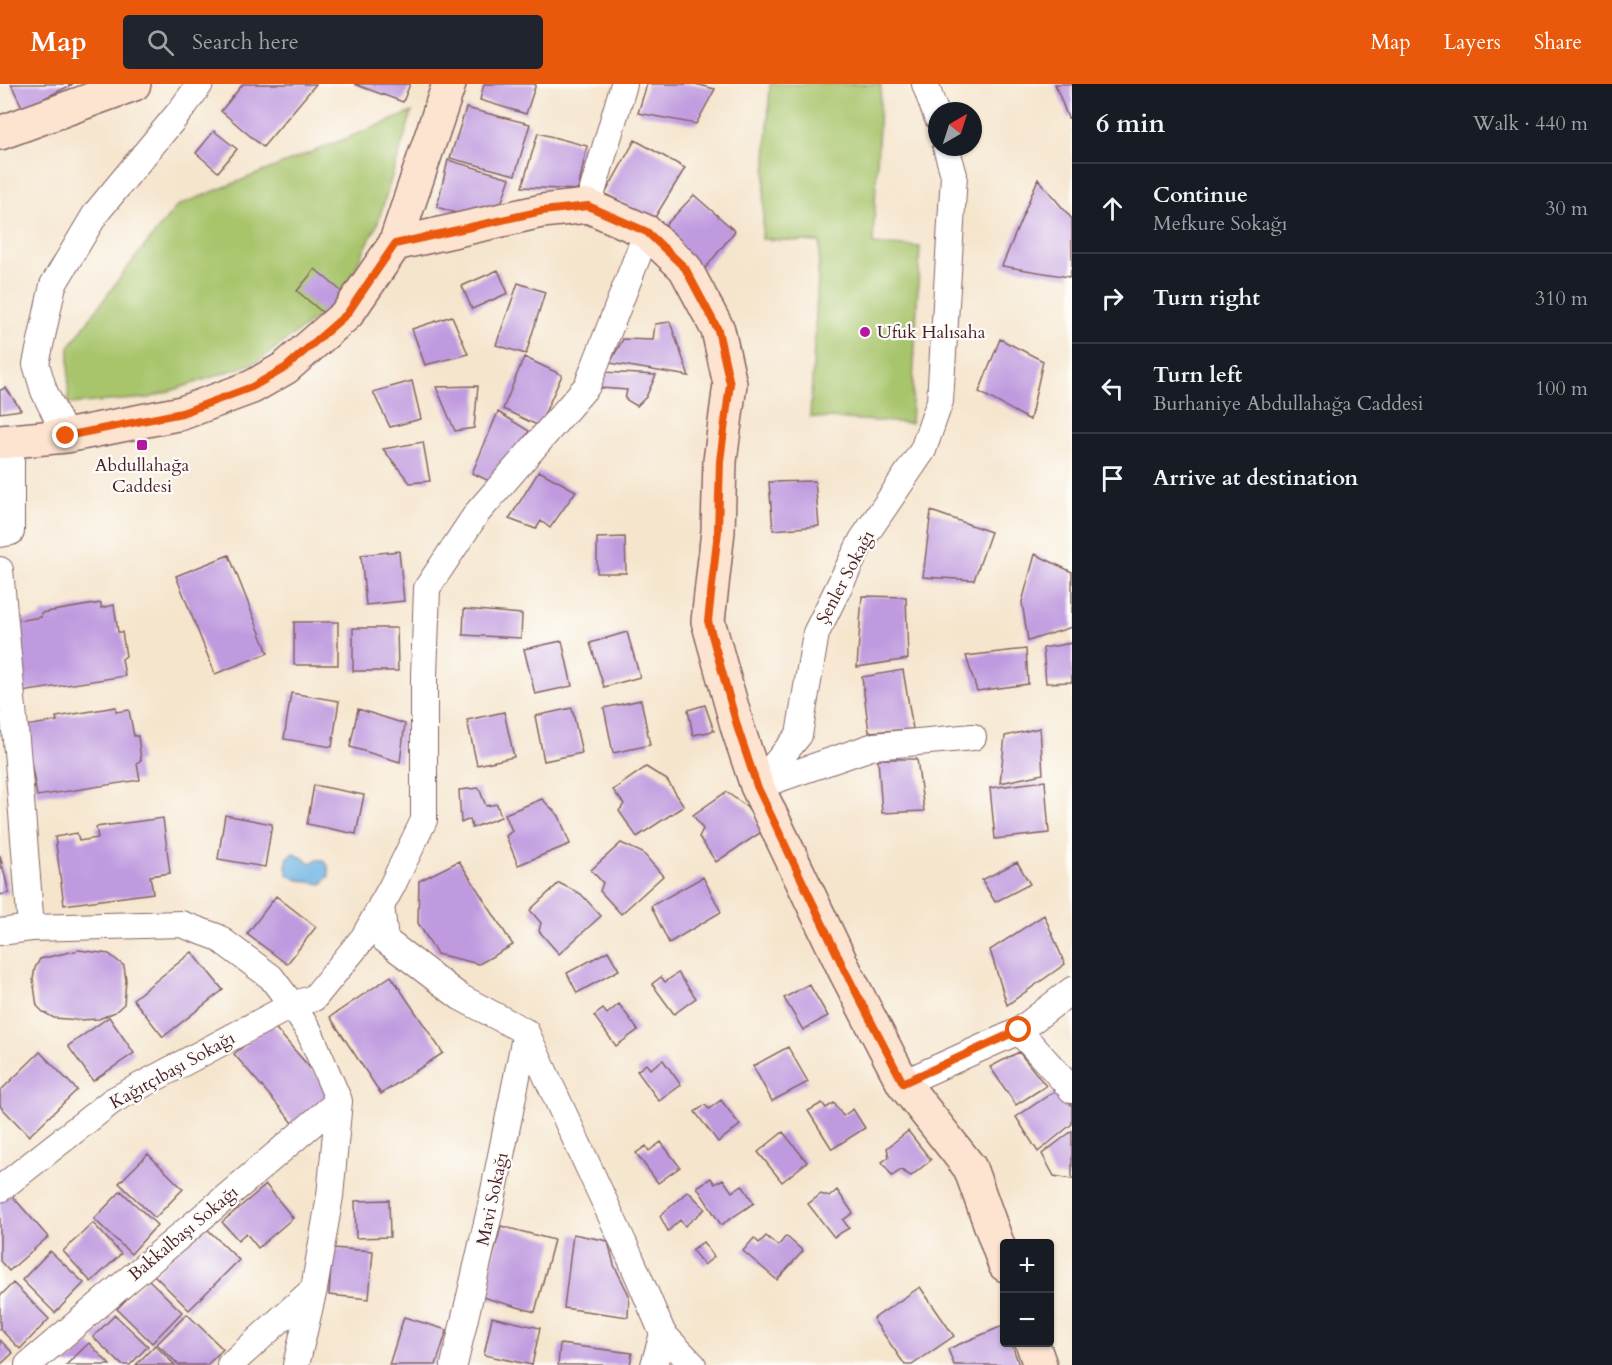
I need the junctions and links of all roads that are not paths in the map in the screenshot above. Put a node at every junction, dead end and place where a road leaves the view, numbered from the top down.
1 (134, 84) edge
2 (200, 84) edge
3 (449, 84) edge
4 (624, 84) edge
5 (924, 84) edge
6 (931, 102) edge
7 (0, 133) edge
8 (949, 156) edge
9 (588, 206) junction
10 (647, 232) junction
11 (395, 244) junction
12 (66, 436) junction
13 (6, 441) edge
14 (0, 534) edge
15 (0, 570) edge
16 (973, 737) dead end
17 (9, 760) edge
18 (757, 786) junction
19 (381, 906) junction
20 (31, 928) junction
21 (0, 932) edge
22 (1072, 990) edge
23 (292, 1005) junction
24 (1019, 1030) junction
25 (526, 1032) junction
26 (903, 1083) junction
27 (1072, 1090) edge
28 (339, 1101) junction
29 (0, 1189) edge
30 (1000, 1251) edge
31 (314, 1289) junction
32 (663, 1334) junction
33 (1034, 1347) edge
34 (28, 1365) edge
35 (230, 1365) edge
36 (296, 1365) edge
37 (454, 1365) edge
38 (654, 1365) edge
39 (693, 1365) edge
40 (1040, 1365) edge

1 - 7 main road
2 - 12 street
3 - 11 main road
4 - 9 street
5 - 6 street
8 - 18 street, Şenler Sokağı
9 - 10 main road
9 - 11 main road
10 - 18 main road
10 - 19 street, Kağıtçıbaşı Sokağı
11 - 12 main road
12 - 13 main road
13 - 14 street
15 - 17 street
16 - 18 street
17 - 20 street
18 - 26 main road
19 - 23 street, Kağıtçıbaşı Sokağı
19 - 25 street
20 - 21 street
20 - 23 street
22 - 24 street
23 - 28 street
23 - 29 street, Kağıtçıbaşı Sokağı
24 - 26 street
24 - 27 street
25 - 32 street
25 - 37 street, Mavi Sokağı
26 - 30 main road
28 - 31 street
28 - 34 street, Bakkalbaşı Sokağı
31 - 35 street
31 - 36 street
32 - 38 street
32 - 39 street
33 - 40 main road

